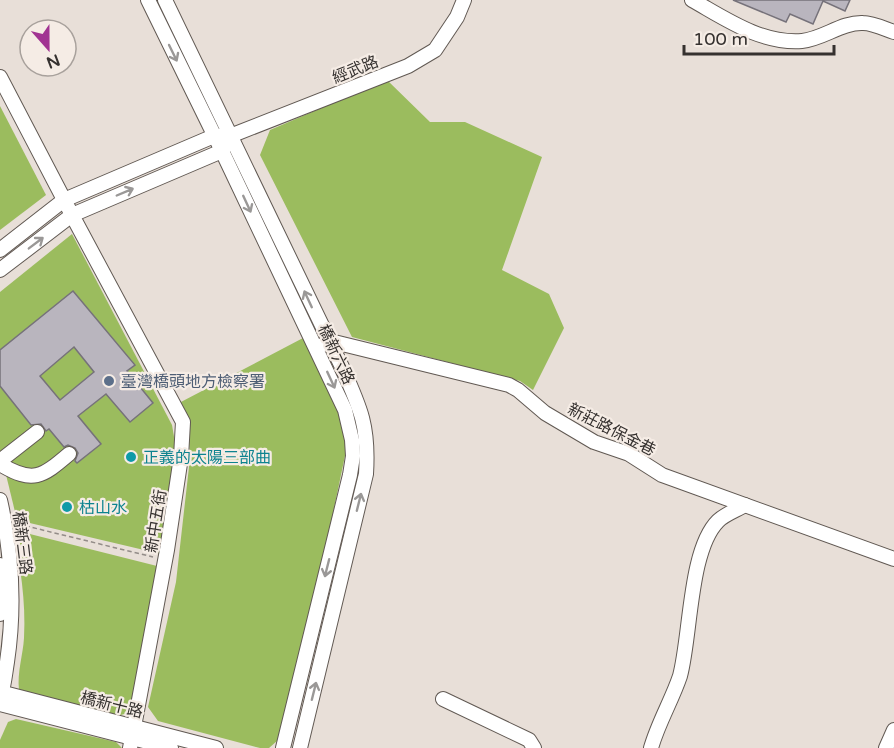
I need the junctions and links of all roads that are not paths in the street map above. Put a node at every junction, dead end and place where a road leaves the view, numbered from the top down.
1 (148, 0) edge
2 (165, 0) edge
3 (464, 0) edge
4 (692, 0) edge
5 (894, 32) edge
6 (0, 77) edge
7 (214, 135) junction
8 (231, 135) junction
9 (222, 151) junction
10 (64, 200) junction
11 (72, 215) junction
12 (0, 249) edge
13 (0, 270) edge
14 (330, 342) junction
15 (316, 349) junction
16 (37, 432) dead end
17 (69, 453) dead end
18 (0, 461) edge
19 (0, 500) edge
20 (746, 505) junction
21 (894, 559) edge
22 (0, 565) edge
23 (0, 614) edge
24 (0, 697) edge
25 (442, 699) dead end
26 (894, 730) edge
27 (132, 738) edge
28 (171, 748) edge
29 (216, 748) edge
30 (283, 748) edge
31 (300, 748) edge
32 (534, 748) edge
33 (651, 748) edge
34 (886, 748) edge

1 -> 7 street, 橋新六路
2 - 8 street, 橋新六路
3 - 8 street, 經武路
4 - 5 street
6 - 10 street
7 - 8 street, 經武路
7 - 9 street, 橋新六路
7 - 10 street, 經武路
8 - 9 street
14 -> 8 street, 橋新六路
11 -> 9 street
9 -> 15 street, 橋新六路
10 - 11 street, 新中五街
10 - 12 street, 經武路
13 -> 11 street
11 - 27 street, 新中五街
14 - 15 street
14 - 20 street, 新莊路保金巷
31 -> 14 street, 橋新六路
15 -> 30 street, 橋新六路
16 - 18 street
17 - 18 street
19 - 24 street, 橋新三路
20 - 21 street, 新莊路保金巷
20 - 33 street
22 - 23 street, 橋新三路
24 - 27 street, 橋新十路
25 - 32 street
26 - 34 street
27 - 28 street, 橋新十路
27 - 29 street, 橋新十路

